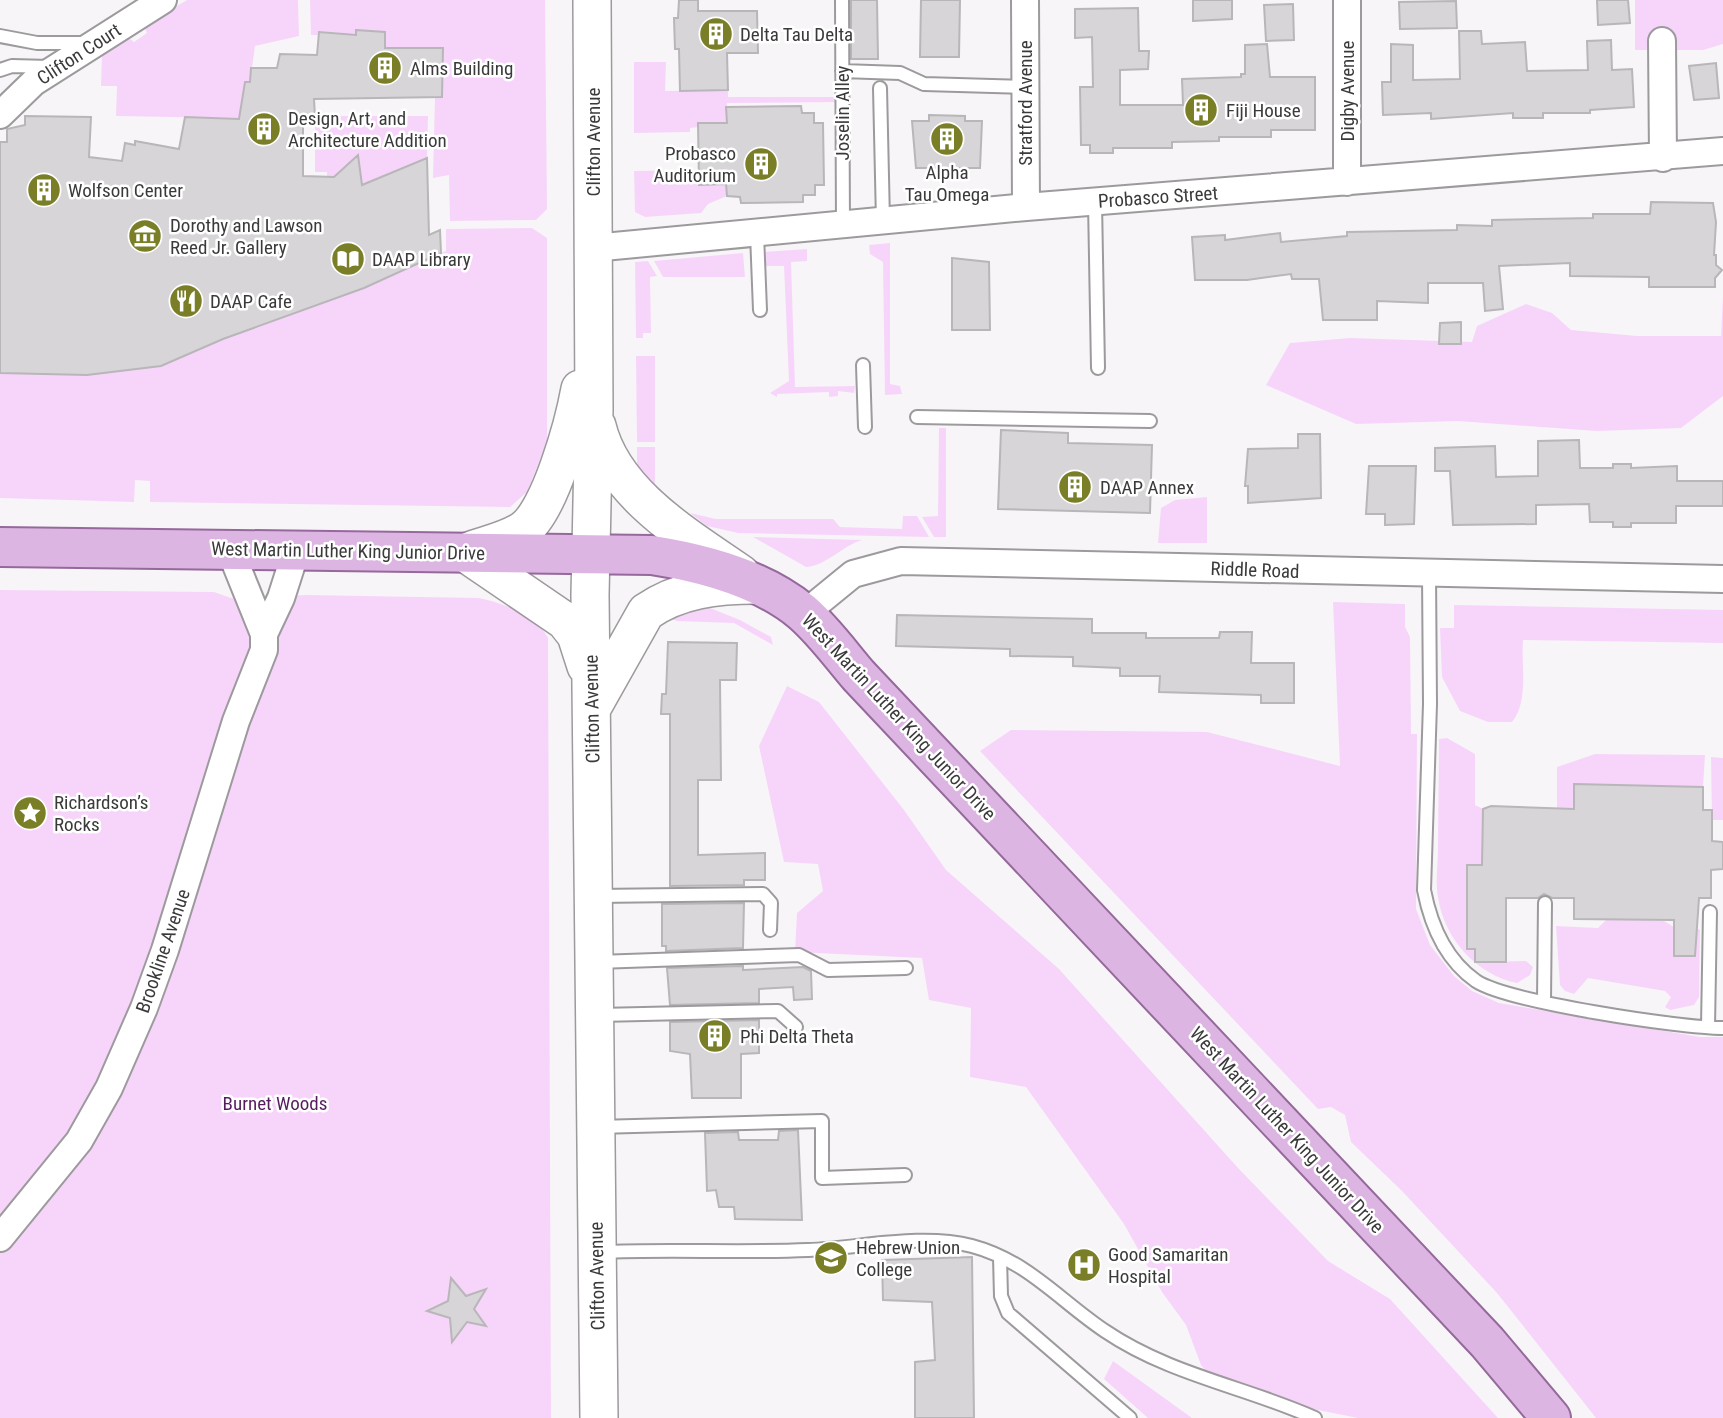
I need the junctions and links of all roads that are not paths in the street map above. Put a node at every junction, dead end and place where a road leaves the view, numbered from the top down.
1 (163, 0) edge
2 (592, 0) edge
3 (842, 0) edge
4 (1025, 0) edge
5 (1346, 0) edge
6 (0, 36) edge
7 (1662, 41) dead end
8 (98, 43) junction
9 (57, 67) junction
10 (0, 70) edge
11 (842, 71) junction
12 (1025, 86) junction
13 (880, 88) dead end
14 (0, 115) edge
15 (1723, 151) edge
16 (1663, 158) junction
17 (1347, 182) junction
18 (1095, 202) junction
19 (1026, 207) junction
20 (883, 221) junction
21 (842, 225) junction
22 (757, 234) junction
23 (593, 248) junction
24 (760, 310) dead end
25 (593, 316) junction
26 (863, 365) dead end
27 (1098, 368) dead end
28 (594, 410) junction
29 (916, 417) dead end
30 (1150, 421) dead end
31 (865, 426) dead end
32 (0, 547) edge
33 (230, 550) junction
34 (296, 551) junction
35 (465, 553) junction
36 (590, 554) junction
37 (1429, 574) junction
38 (1723, 579) edge
39 (757, 584) junction
40 (804, 614) junction
41 (264, 634) junction
42 (592, 709) junction
43 (593, 896) junction
44 (1545, 903) dead end
45 (1710, 912) dead end
46 (771, 930) dead end
47 (593, 962) junction
48 (906, 968) dead end
49 (1544, 1001) junction
50 (593, 1014) junction
51 (796, 1027) dead end
52 (1708, 1027) junction
53 (1723, 1028) edge
54 (595, 1127) junction
55 (905, 1175) dead end
56 (0, 1238) edge
57 (597, 1252) junction
58 (1000, 1257) junction
59 (599, 1418) edge
60 (1130, 1418) edge
61 (1315, 1418) edge
62 (1551, 1418) edge

1 - 8 street, Clifton Court
2 - 23 main road, Clifton Avenue
3 - 11 lane, Joselin Alley
4 - 12 street, Stratford Avenue
5 - 17 street, Digby Avenue
6 - 8 lane
7 - 16 street
8 - 9 street, Clifton Court
9 - 10 lane
9 - 14 street, Clifton Court
11 - 12 lane
11 - 21 lane, Joselin Alley
12 - 19 street, Stratford Avenue
13 - 20 lane
15 - 16 street, Probasco Street
16 - 17 street, Probasco Street
17 - 18 street, Probasco Street
18 - 19 street, Probasco Street
18 - 27 lane
19 - 20 street, Probasco Street
20 - 21 street, Probasco Street
21 - 22 street, Probasco Street
22 - 23 street, Probasco Street
22 - 24 lane
23 - 25 main road, Clifton Avenue
25 - 28 main road, Clifton Avenue
25 - 35 main road
26 - 31 lane
28 - 36 main road, Clifton Avenue
28 - 39 main road
29 - 30 lane
32 - 33 main road, West Martin Luther King Junior Drive
33 - 34 main road, West Martin Luther King Junior Drive
33 - 41 street
34 - 35 main road, West Martin Luther King Junior Drive
34 - 41 street, Brookline Avenue
35 - 36 main road, West Martin Luther King Junior Drive
35 - 42 main road
36 - 39 main road, West Martin Luther King Junior Drive
36 - 42 main road, Clifton Avenue
37 - 38 street, Riddle Road
37 - 40 street, Riddle Road
37 - 49 lane
39 - 40 main road, West Martin Luther King Junior Drive
39 - 42 main road
40 - 62 main road, West Martin Luther King Junior Drive
41 - 56 street, Brookline Avenue
42 - 43 main road, Clifton Avenue
43 - 46 lane
43 - 47 main road, Clifton Avenue
44 - 49 lane
45 - 52 lane
47 - 48 lane
47 - 50 main road, Clifton Avenue
49 - 52 lane
50 - 51 lane
50 - 54 main road, Clifton Avenue
52 - 53 lane
54 - 55 lane
54 - 57 main road, Clifton Avenue
57 - 58 lane
57 - 59 main road, Clifton Avenue
58 - 60 lane
58 - 61 lane

